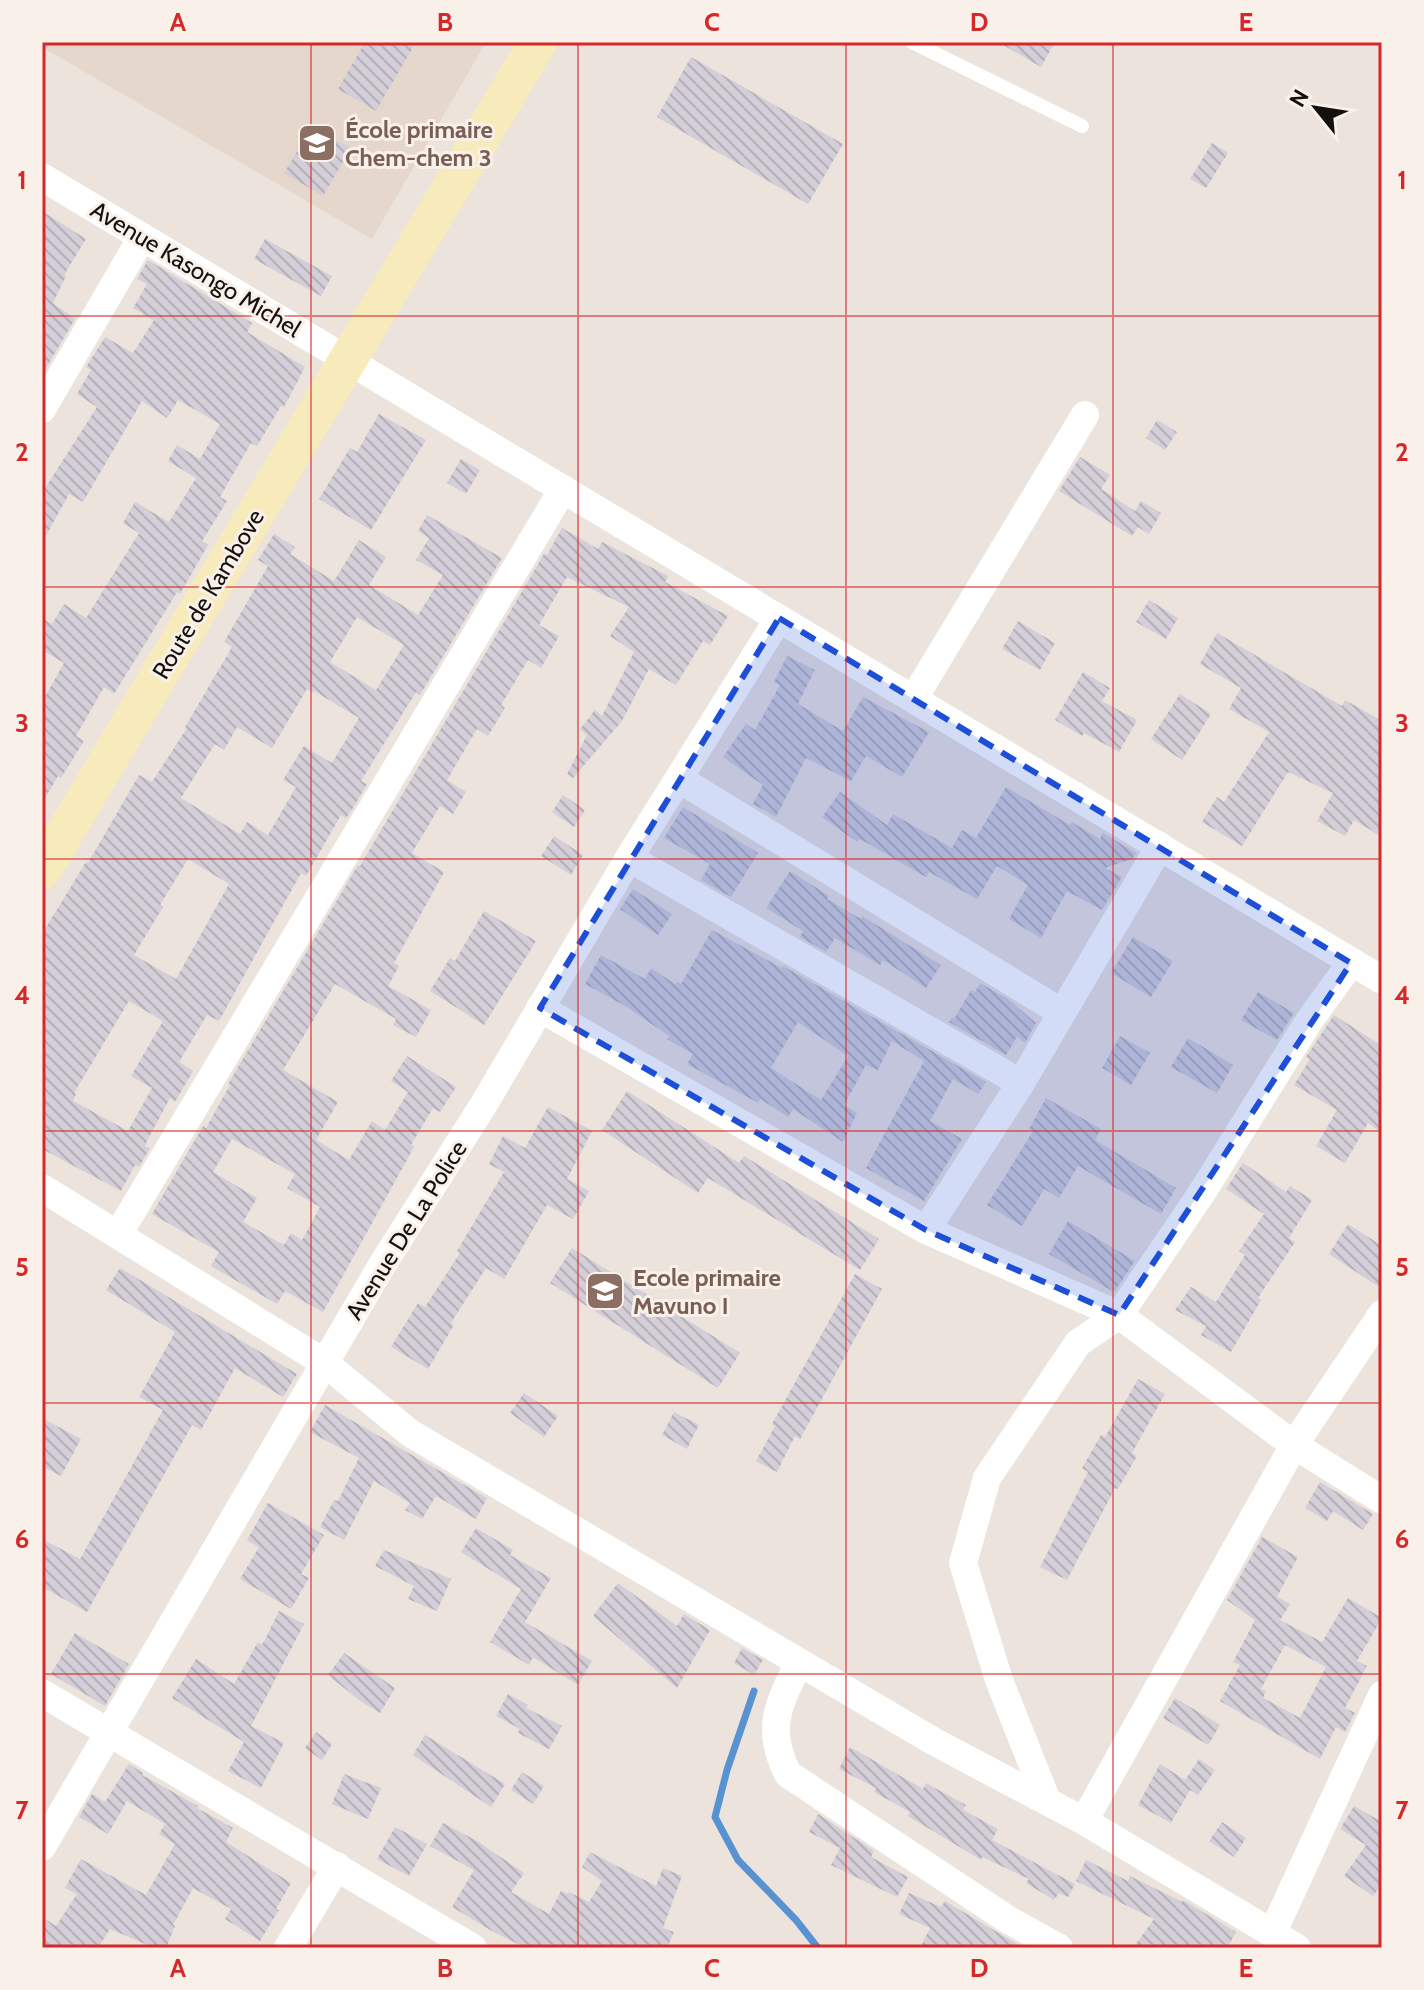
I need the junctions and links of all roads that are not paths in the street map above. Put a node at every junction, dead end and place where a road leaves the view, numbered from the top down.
1 (538, 42) edge
2 (912, 42) edge
3 (1082, 126) dead end
4 (42, 177) edge
5 (142, 237) junction
6 (349, 361) junction
7 (42, 409) edge
8 (1085, 415) dead end
9 (563, 489) junction
10 (779, 618) junction
11 (914, 698) junction
12 (679, 779) junction
13 (1160, 846) junction
14 (629, 858) junction
15 (42, 871) edge
16 (1351, 963) junction
17 (1382, 980) edge
18 (540, 1008) junction
19 (1061, 1012) junction
20 (1021, 1083) junction
21 (42, 1188) edge
22 (926, 1230) junction
23 (119, 1233) junction
24 (1382, 1314) edge
25 (1119, 1315) junction
26 (325, 1363) junction
27 (1294, 1445) junction
28 (1382, 1500) edge
29 (799, 1663) junction
30 (42, 1693) edge
31 (1382, 1695) edge
32 (109, 1732) junction
33 (1372, 1746) edge
34 (1047, 1801) junction
35 (1084, 1821) junction
36 (42, 1847) edge
37 (337, 1866) junction
38 (1273, 1932) junction
39 (288, 1948) edge
40 (473, 1948) edge
41 (1059, 1948) edge
42 (1297, 1948) edge

1 - 6 street, Route de Kambove
2 - 3 lane
4 - 5 street, Avenue Kasongo Michel
5 - 6 street, Avenue Kasongo Michel
5 - 7 street
6 - 9 street, Avenue Kasongo Michel
6 - 15 street, Route de Kambove
8 - 11 street
9 - 10 street, Avenue Kasongo Michel
9 - 23 street
10 - 11 street, Avenue Kasongo Michel
10 - 12 street, Avenue De La Police
11 - 13 street, Avenue Kasongo Michel
12 - 14 street, Avenue De La Police
12 - 19 street
13 - 16 street, Avenue Kasongo Michel
13 - 19 street
14 - 18 street, Avenue De La Police
14 - 20 street
16 - 17 street, Avenue Kasongo Michel
16 - 25 street
18 - 22 street
18 - 26 street, Avenue De La Police
19 - 20 street
20 - 22 street
21 - 23 street
22 - 25 street
23 - 26 street
24 - 27 street
25 - 27 street
25 - 34 street
26 - 29 street
26 - 32 street, Avenue De La Police
27 - 28 street
27 - 35 street
29 - 34 street
29 - 41 street
30 - 32 street
31 - 33 street
32 - 36 street, Avenue De La Police
32 - 37 street
33 - 38 street
34 - 35 street
35 - 38 street
37 - 39 street
37 - 40 street
38 - 42 street

